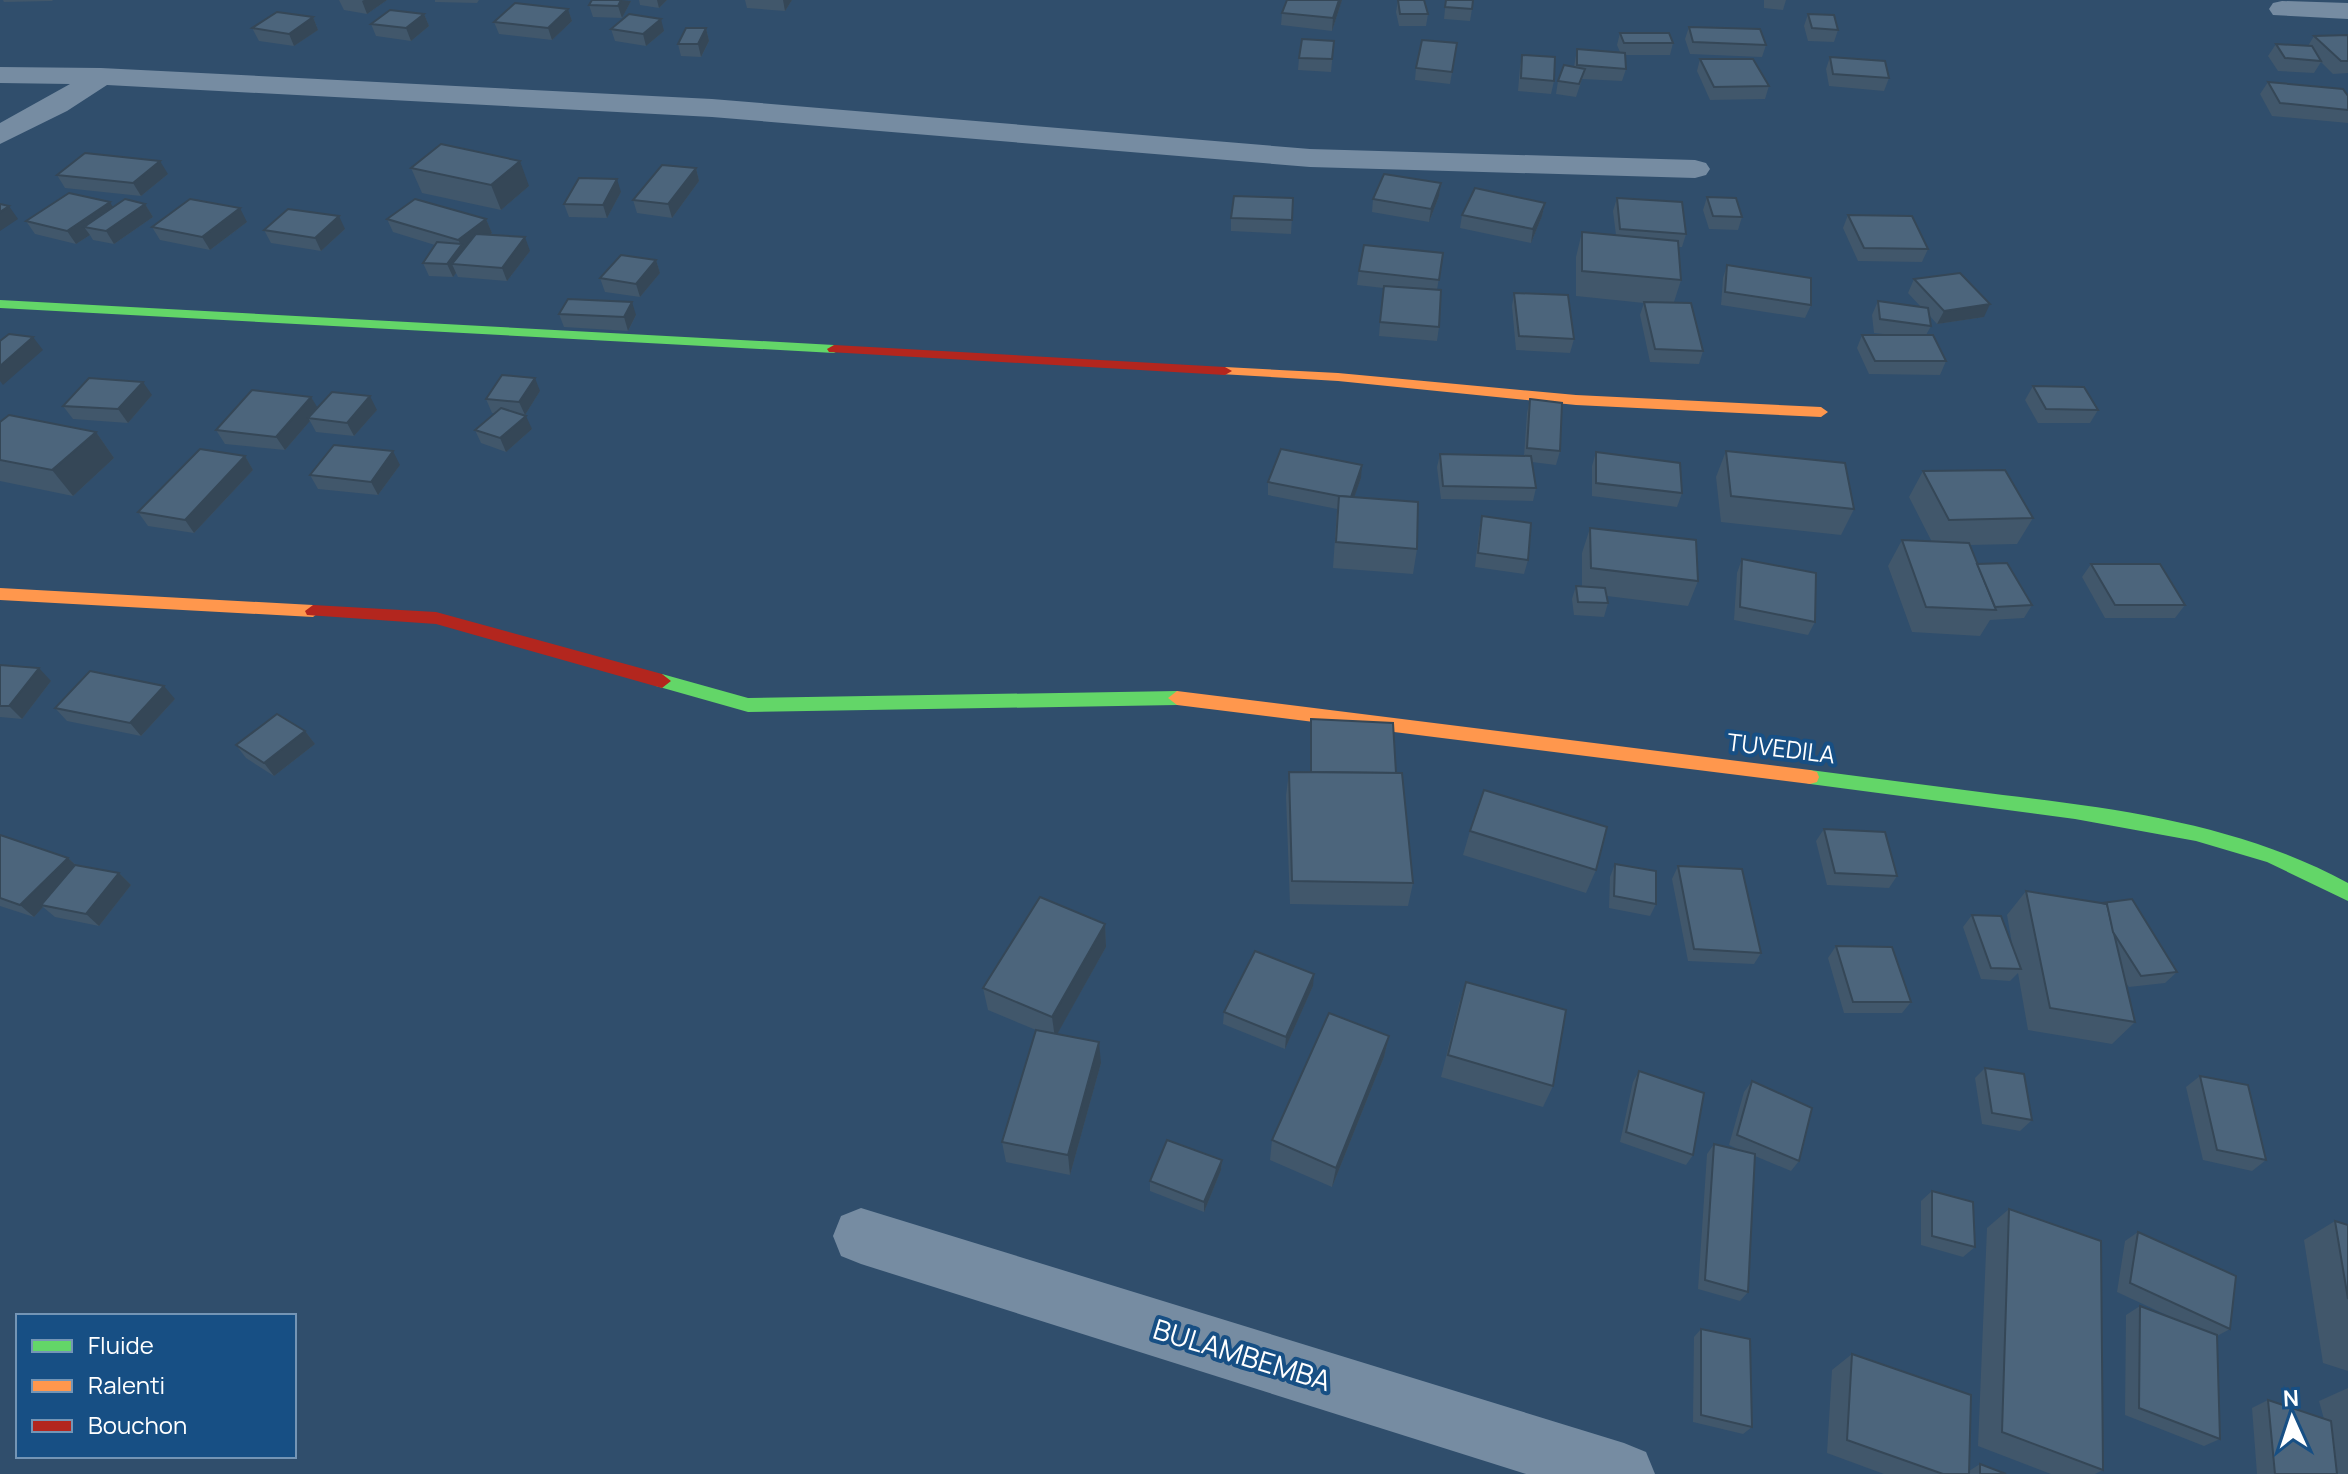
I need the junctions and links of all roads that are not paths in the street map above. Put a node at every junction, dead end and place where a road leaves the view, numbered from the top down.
1 (2282, 9) dead end
2 (2348, 11) edge
3 (0, 75) edge
4 (101, 76) junction
5 (0, 135) edge
6 (1695, 169) dead end
7 (0, 304) edge
8 (1821, 412) dead end
9 (0, 594) edge
10 (2348, 893) edge
11 (861, 1236) dead end
12 (1624, 1474) edge

1 - 2 street
3 - 4 street
4 - 5 street
4 - 6 street
7 - 8 street
9 - 10 street, TUVEDILA
11 - 12 street, BULAMBEMBA

